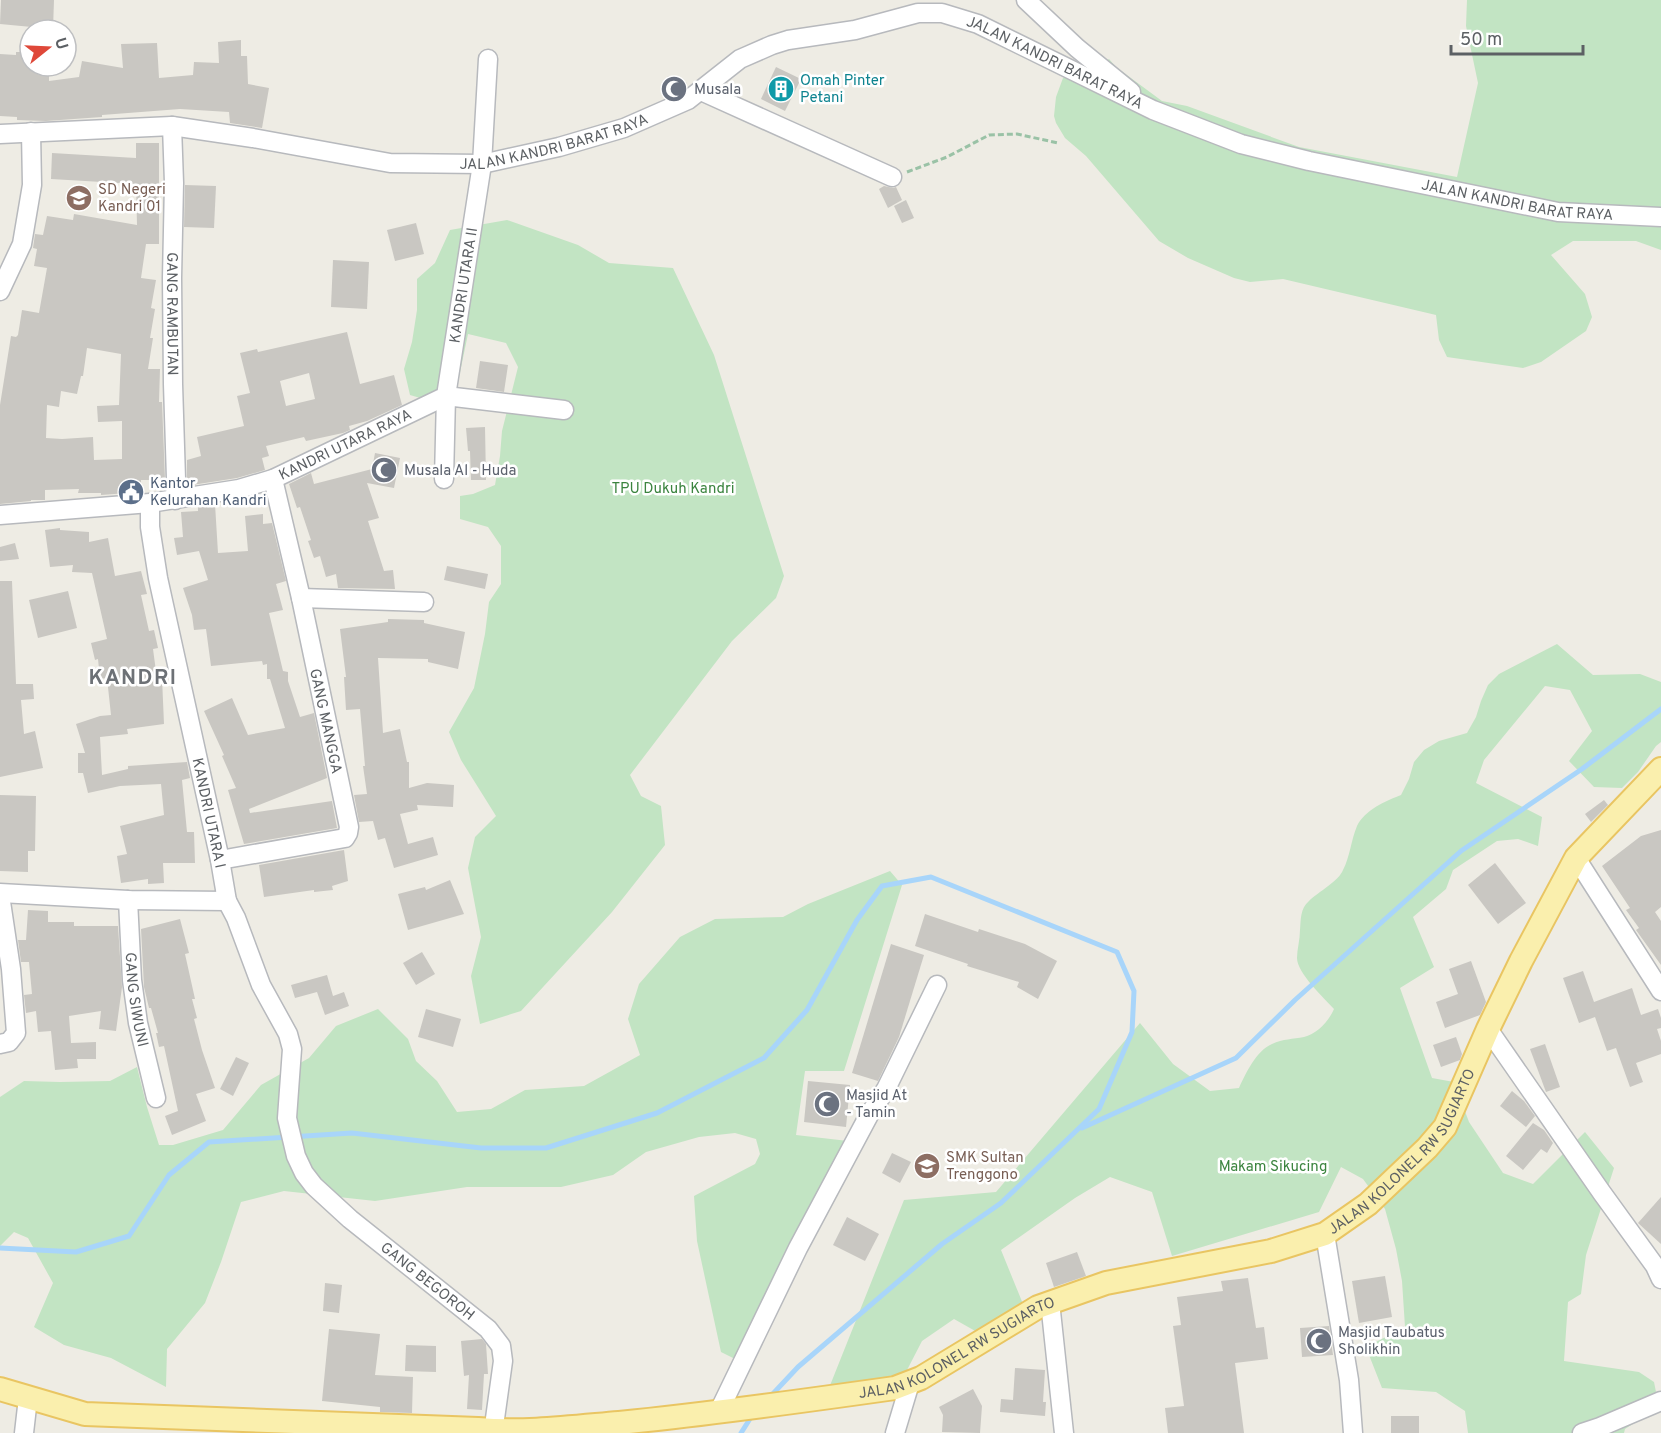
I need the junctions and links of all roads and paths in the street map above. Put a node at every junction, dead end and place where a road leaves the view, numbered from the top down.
1 (1026, 0) edge
2 (488, 59) dead end
3 (701, 91) junction
4 (1153, 110) junction
5 (172, 126) junction
6 (32, 132) junction
7 (0, 134) edge
8 (1058, 142) dead end
9 (482, 164) junction
10 (892, 177) joint
11 (1661, 217) edge
12 (0, 291) edge
13 (443, 399) junction
14 (564, 410) dead end
15 (273, 479) junction
16 (444, 479) dead end
17 (175, 500) junction
18 (150, 503) junction
19 (0, 515) edge
20 (301, 598) junction
21 (424, 602) dead end
22 (1661, 770) edge
23 (1576, 858) junction
24 (220, 860) junction
25 (0, 894) edge
26 (128, 900) junction
27 (227, 901) junction
28 (937, 985) dead end
29 (1661, 991) edge
30 (1488, 1029) junction
31 (0, 1044) edge
32 (156, 1098) dead end
33 (1325, 1234) junction
34 (1659, 1272) edge
35 (1050, 1302) junction
36 (910, 1383) junction
37 (0, 1389) edge
38 (28, 1398) junction
39 (1661, 1401) edge
40 (719, 1411) junction
41 (243, 1426) edge
42 (1601, 1430) edge
43 (493, 1432) edge
44 (24, 1433) edge
45 (895, 1433) edge
46 (1064, 1433) edge
47 (1353, 1433) edge
48 (1582, 1433) edge

1 - 4 street
2 - 9 street, KANDRI UTARA II
3 - 4 street, JALAN KANDRI BARAT RAYA
3 - 9 street, JALAN KANDRI BARAT RAYA
3 - 10 street
4 - 11 street, JALAN KANDRI BARAT RAYA
5 - 6 street, JALAN KANDRI BARAT RAYA
5 - 9 street, JALAN KANDRI BARAT RAYA
5 - 17 street, GANG RAMBUTAN
6 - 7 street, JALAN KANDRI BARAT RAYA
6 - 12 street
8 - 10 path
9 - 13 street, KANDRI UTARA II
13 - 14 street
13 - 15 street, KANDRI UTARA RAYA
13 - 16 street, KANDRI UTARA II
15 - 17 street, KANDRI UTARA RAYA
15 - 20 street, GANG MANGGA
17 - 18 street, KANDRI UTARA RAYA
18 - 19 street, KANDRI UTARA RAYA
18 - 24 street, KANDRI UTARA I
20 - 21 street
20 - 24 street, GANG MANGGA
22 - 23 main road, JALAN KOLONEL RW SUGIARTO
23 - 29 street
23 - 30 main road, JALAN KOLONEL RW SUGIARTO
24 - 27 street, KANDRI UTARA I
25 - 26 street
25 - 31 street
26 - 27 street
26 - 32 street, GANG SIWUNI
27 - 43 street, GANG BEGOROH
28 - 40 street
30 - 33 main road, JALAN KOLONEL RW SUGIARTO
30 - 34 street
33 - 35 main road, JALAN KOLONEL RW SUGIARTO
33 - 47 street
35 - 36 main road, JALAN KOLONEL RW SUGIARTO
35 - 46 street
36 - 40 main road, JALAN KOLONEL RW SUGIARTO
36 - 45 street
37 - 38 main road, JALAN KOLONEL RW SUGIARTO
38 - 41 main road, JALAN KOLONEL RW SUGIARTO
38 - 44 street
39 - 42 street
40 - 43 main road, JALAN KOLONEL RW SUGIARTO
41 - 43 main road, JALAN KOLONEL RW SUGIARTO
42 - 48 street

